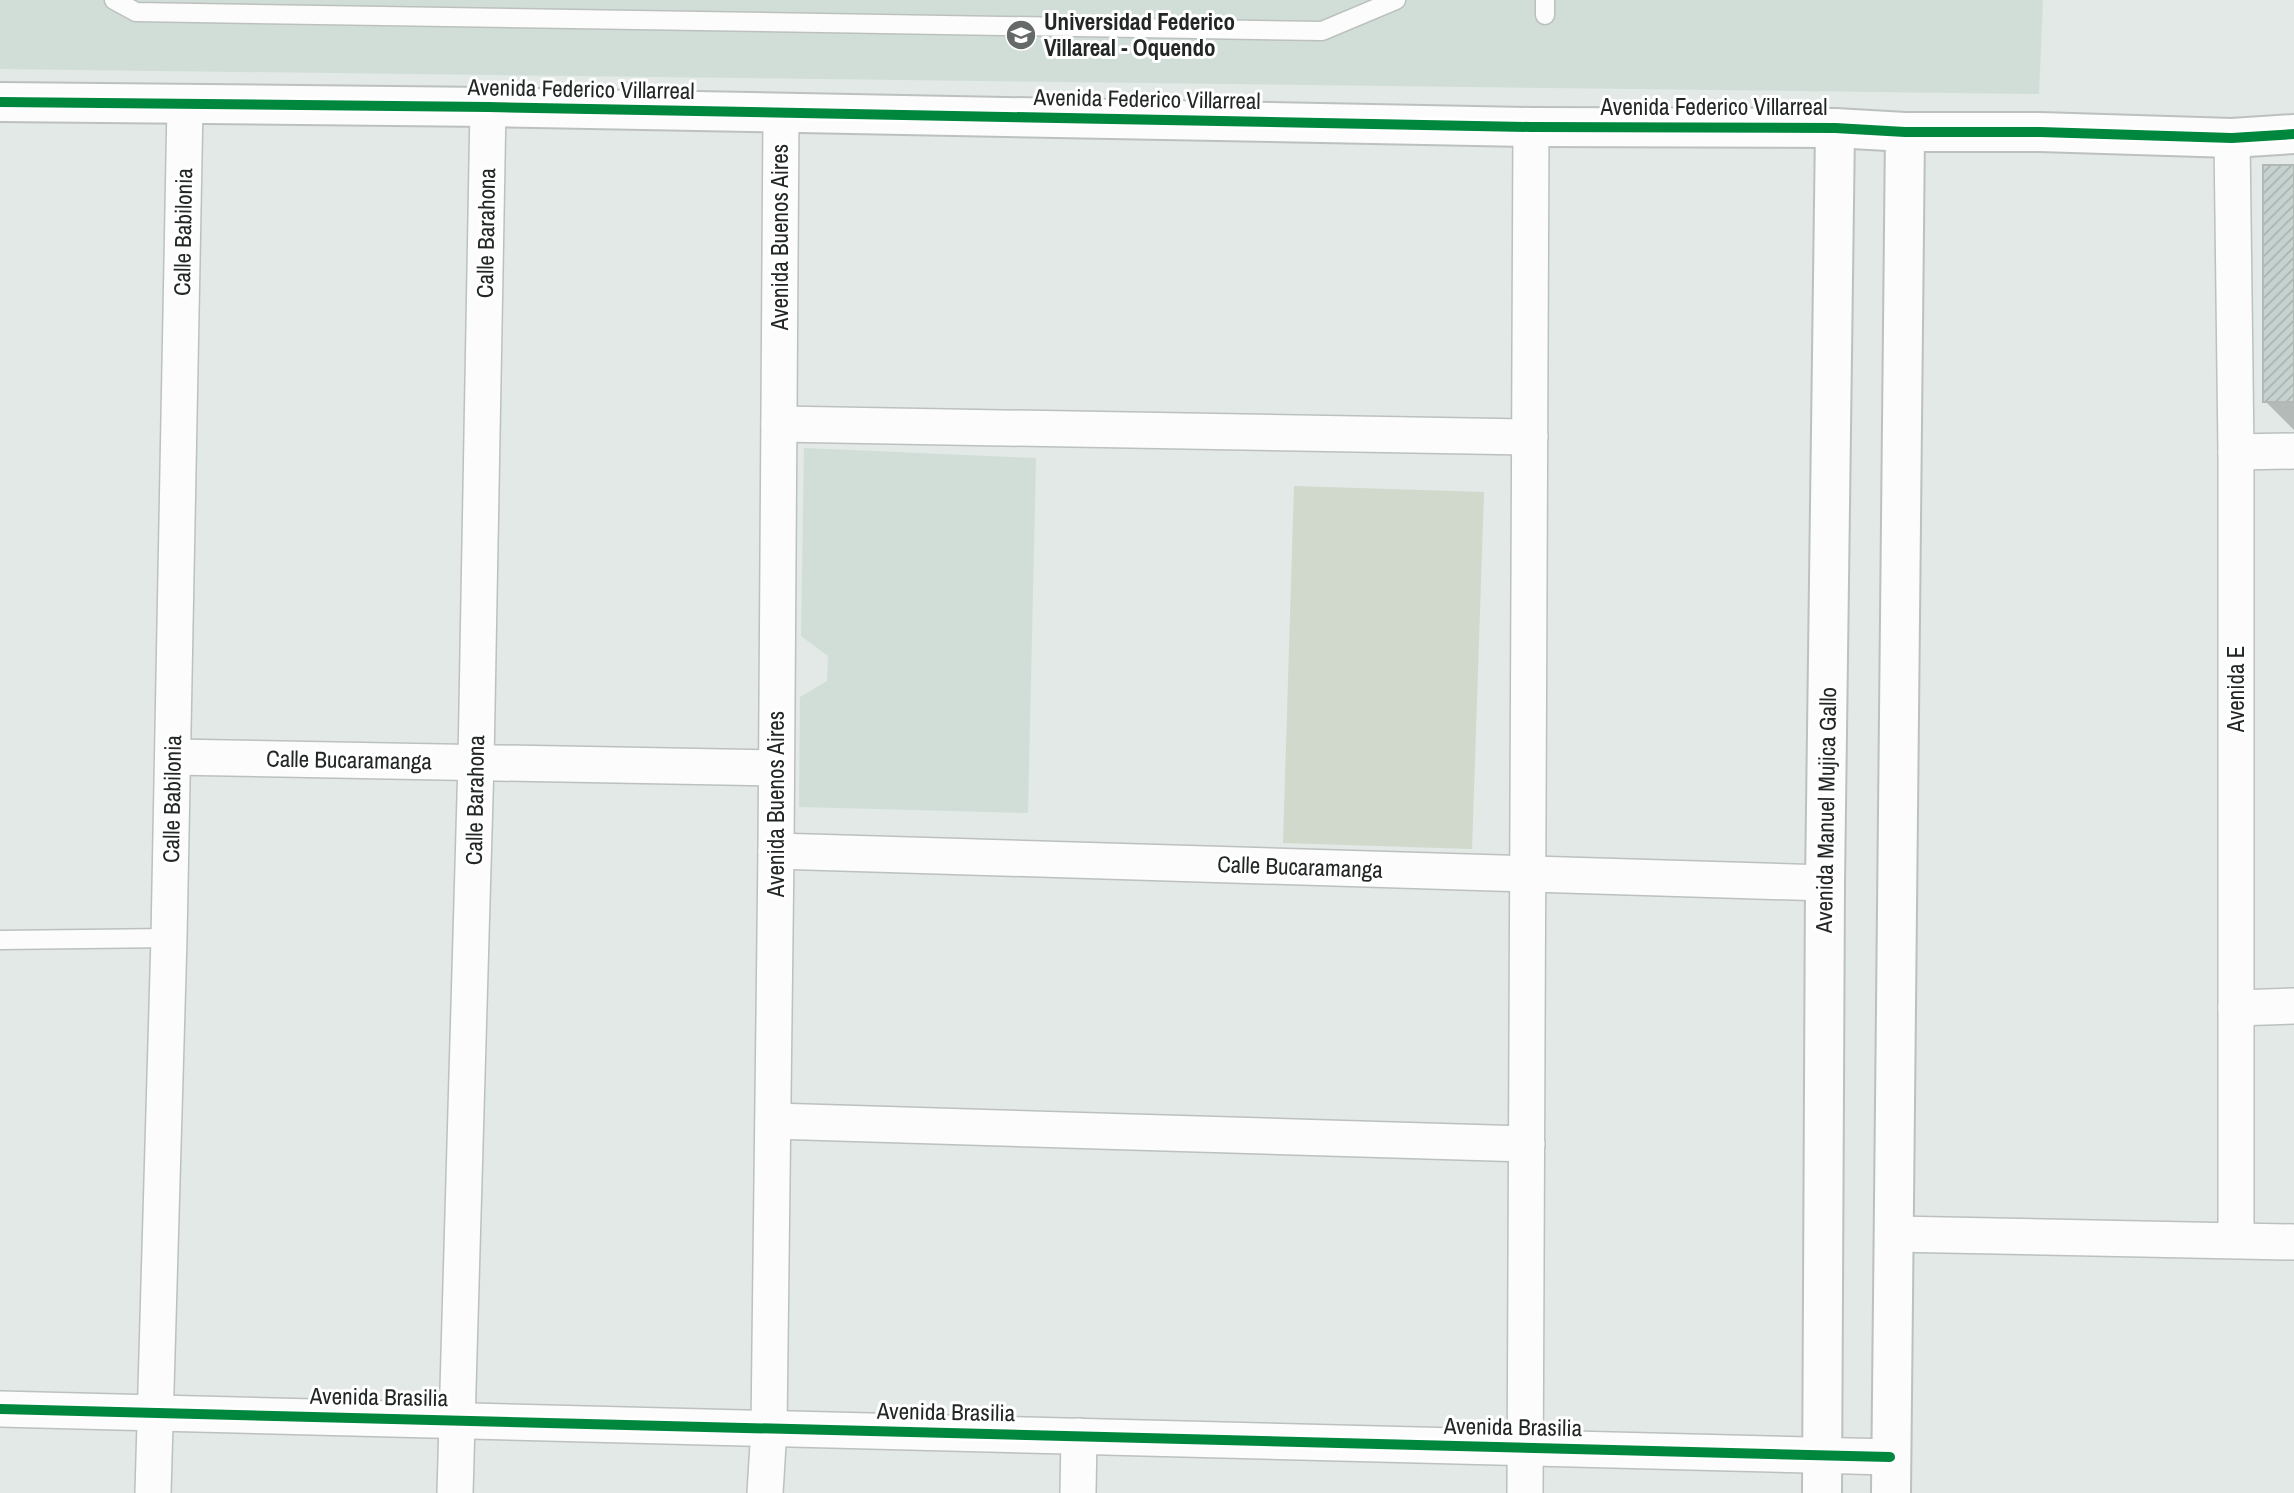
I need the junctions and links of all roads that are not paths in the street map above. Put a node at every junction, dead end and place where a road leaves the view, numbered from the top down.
1 (114, 0) edge
2 (1396, 0) edge
3 (0, 102) edge
4 (185, 105) junction
5 (488, 107) junction
6 (780, 114) junction
7 (1531, 127) junction
8 (1835, 128) junction
9 (1905, 132) junction
10 (2294, 134) edge
11 (2232, 138) junction
12 (779, 424) junction
13 (1530, 437) junction
14 (2294, 451) edge
15 (2236, 452) junction
16 (173, 757) junction
17 (476, 762) junction
18 (776, 768) junction
19 (776, 851) junction
20 (1528, 874) junction
21 (1825, 883) junction
22 (169, 938) junction
23 (0, 940) edge
24 (2294, 1006) edge
25 (2236, 1008) junction
26 (773, 1121) junction
27 (1527, 1144) junction
28 (1894, 1234) junction
29 (2236, 1240) junction
30 (2294, 1242) edge
31 (0, 1409) edge
32 (156, 1413) junction
33 (458, 1420) junction
34 (769, 1428) junction
35 (1079, 1436) junction
36 (1526, 1448) junction
37 (1822, 1455) junction
38 (1891, 1475) edge
39 (153, 1493) edge
40 (455, 1493) edge
41 (765, 1493) edge
42 (1078, 1493) edge
43 (1525, 1493) edge
44 (1822, 1493) edge

1 - 2 lane
3 - 4 street, Avenida Federico Villarreal
4 - 5 street, Avenida Federico Villarreal
4 - 16 street, Calle Babilonia
5 - 6 street, Avenida Federico Villarreal
5 - 17 street, Calle Barahona
6 - 7 street, Avenida Federico Villarreal
6 - 12 street, Avenida Buenos Aires
7 - 8 street, Avenida Federico Villarreal
7 - 13 street
8 - 9 street, Avenida Federico Villarreal
8 - 21 street, Avenida Manuel Mujica Gallo
9 - 11 street, Avenida Federico Villarreal
9 - 28 street
10 - 11 street, Avenida Federico Villarreal
11 - 15 street, Avenida E
12 - 13 street
12 - 18 street, Avenida Buenos Aires
13 - 20 street
14 - 15 street
15 - 25 street, Avenida E
16 - 17 street, Calle Bucaramanga
16 - 22 street, Calle Babilonia
17 - 18 street, Calle Bucaramanga
17 - 33 street, Calle Barahona
18 - 19 street, Avenida Buenos Aires
19 - 20 street, Calle Bucaramanga
19 - 26 street, Avenida Buenos Aires
20 - 21 street, Calle Bucaramanga
20 - 27 street
21 - 37 street, Avenida Manuel Mujica Gallo
22 - 23 lane
22 - 32 street, Calle Babilonia
24 - 25 street
25 - 29 street, Avenida E
26 - 27 street
26 - 34 street, Avenida Buenos Aires
27 - 36 street
28 - 29 street
28 - 38 street
29 - 30 street
31 - 32 street, Avenida Brasilia
32 - 33 street, Avenida Brasilia
32 - 39 street, Calle Babilonia
33 - 34 street, Avenida Brasilia
33 - 40 street, Calle Barahona
34 - 35 street, Avenida Brasilia
34 - 41 street, Avenida Buenos Aires
35 - 36 street, Avenida Brasilia
35 - 42 street
36 - 37 street, Avenida Brasilia
36 - 43 street
37 - 38 street, Avenida Brasilia
37 - 44 street, Avenida Manuel Mujica Gallo

